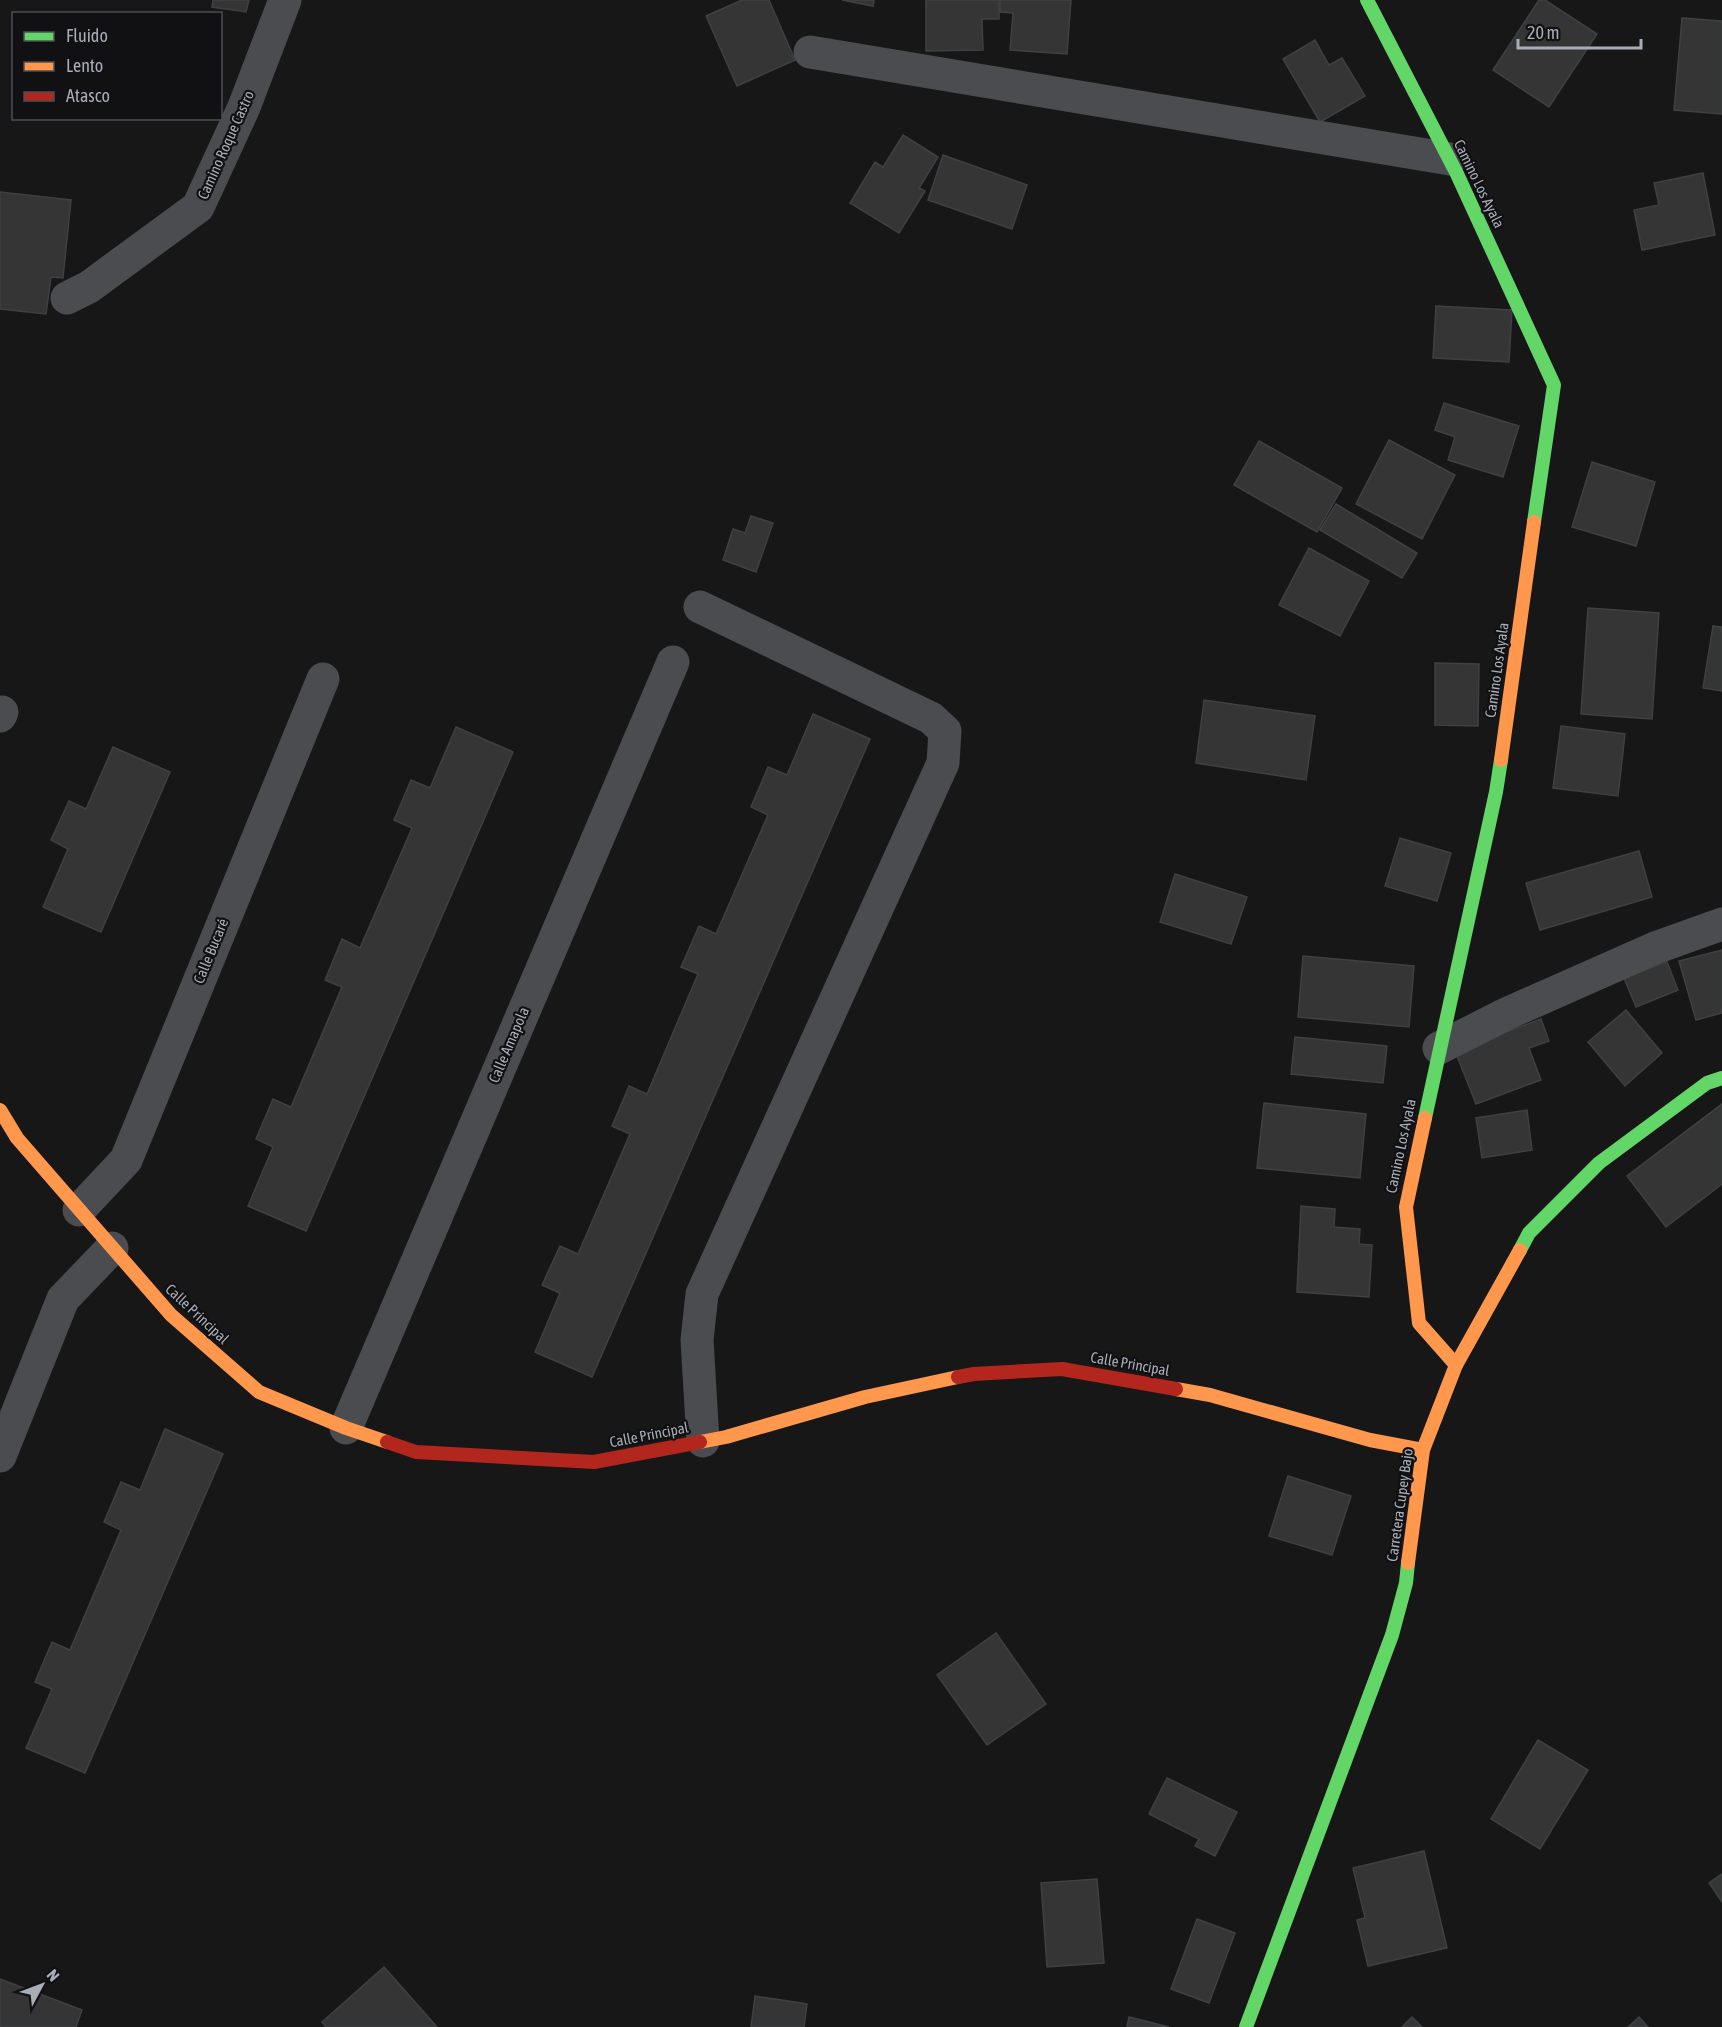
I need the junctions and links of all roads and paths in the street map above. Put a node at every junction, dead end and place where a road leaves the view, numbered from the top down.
1 (285, 0) edge
2 (1367, 0) edge
3 (810, 52) dead end
4 (1450, 159) junction
5 (67, 298) dead end
6 (700, 607) dead end
7 (672, 662) dead end
8 (323, 679) dead end
9 (1722, 924) edge
10 (1438, 1048) junction
11 (1722, 1078) edge
12 (0, 1110) edge
13 (79, 1210) junction
14 (112, 1248) junction
15 (1456, 1365) junction
16 (346, 1428) junction
17 (703, 1441) junction
18 (1423, 1450) junction
19 (0, 1456) edge
20 (1246, 2027) edge

1 - 5 street, Camino Roque Castro
2 - 4 street, Camino Los Ayala
3 - 4 street
4 - 10 street, Camino Los Ayala
6 - 17 street
7 - 16 street, Calle Amapola
8 - 13 street, Calle Bucaré
9 - 10 street
10 - 15 street, Camino Los Ayala
11 - 15 street, Carretera Cupey Bajo
12 - 13 street, Calle Principal
13 - 14 street, Calle Principal
14 - 16 street, Calle Principal
14 - 19 street
15 - 18 street, Carretera Cupey Bajo
16 - 17 street, Calle Principal
17 - 18 street, Calle Principal
18 - 20 street, Carretera Cupey Bajo

